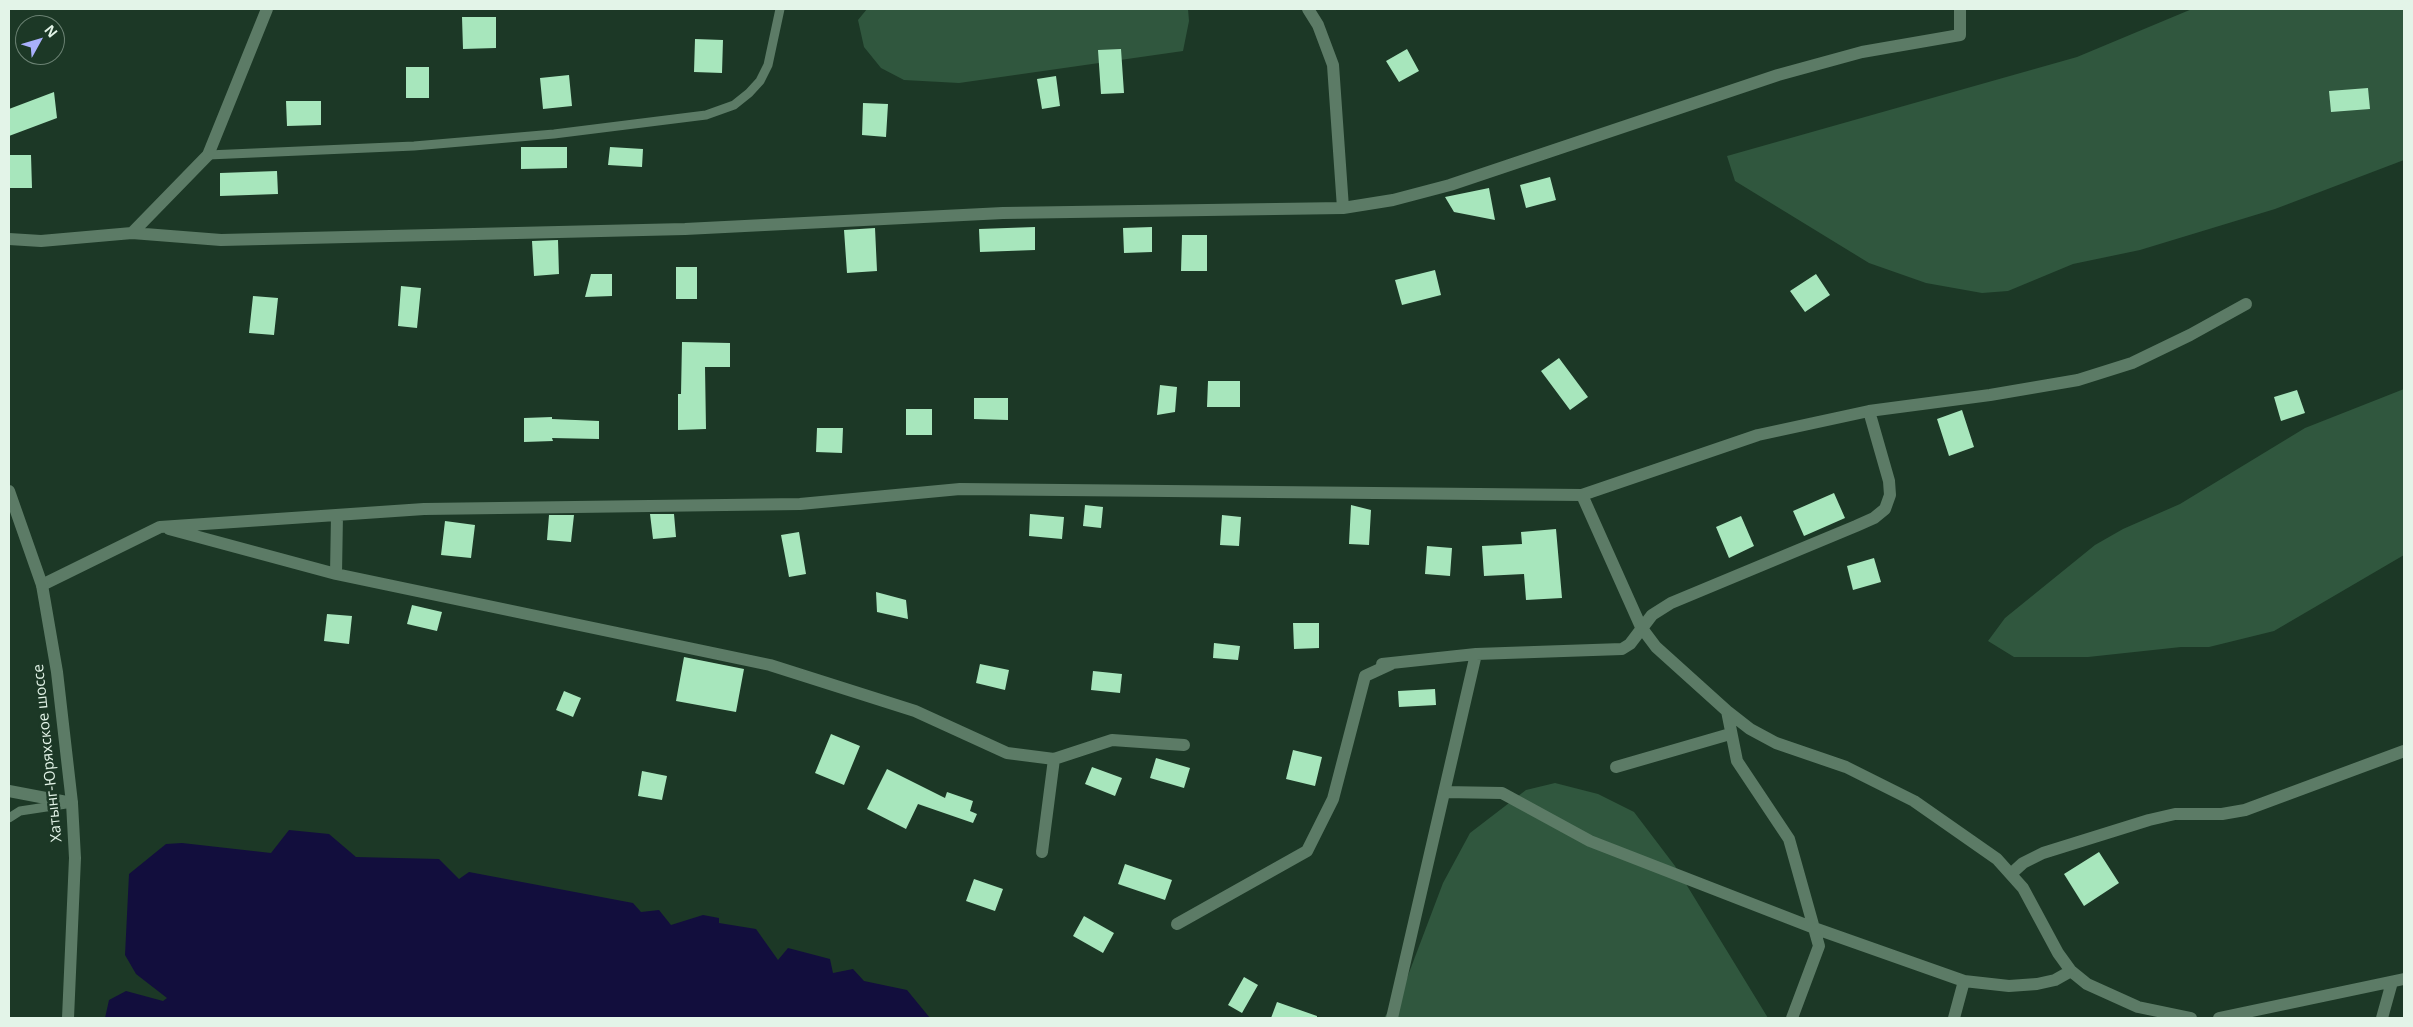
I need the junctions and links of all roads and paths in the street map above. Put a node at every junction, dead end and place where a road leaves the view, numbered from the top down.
1 (267, 9) edge
2 (780, 9) edge
3 (1308, 9) edge
4 (1960, 9) edge
5 (208, 155) junction
6 (1343, 208) junction
7 (132, 233) junction
8 (9, 239) edge
9 (2246, 304) dead end
10 (1869, 411) junction
11 (9, 491) edge
12 (1582, 495) junction
13 (338, 515) junction
14 (160, 527) junction
15 (336, 574) junction
16 (42, 585) junction
17 (1641, 626) junction
18 (1476, 654) junction
19 (1727, 711) junction
20 (1730, 734) junction
21 (1184, 745) dead end
22 (2404, 751) edge
23 (1054, 759) junction
24 (1616, 767) dead end
25 (9, 791) edge
26 (1444, 792) junction
27 (72, 803) junction
28 (9, 818) edge
29 (1042, 852) dead end
30 (2012, 873) junction
31 (1177, 924) dead end
32 (1814, 928) junction
33 (2071, 971) junction
34 (2398, 980) edge
35 (1964, 981) junction
36 (68, 1018) edge
37 (1392, 1018) edge
38 (1792, 1018) edge
39 (1954, 1018) edge
40 (2191, 1018) edge
41 (2219, 1018) edge
42 (2382, 1018) edge

1 - 5 street
2 - 5 lane
3 - 6 street
4 - 6 street
5 - 7 street
6 - 7 street
7 - 8 street
9 - 10 street
10 - 12 street
10 - 17 street
11 - 16 street, Хатынг-Юряхское шоссе
12 - 13 street
12 - 17 street
13 - 14 street
13 - 15 street
14 - 15 street
14 - 16 street
15 - 23 street
16 - 27 street, Хатынг-Юряхское шоссе
17 - 18 street
17 - 19 street
18 - 26 street
18 - 31 street
19 - 20 street
19 - 30 street
20 - 24 street
20 - 32 street
21 - 23 street
22 - 30 street
23 - 29 street
25 - 27 street
26 - 32 street
26 - 37 street
27 - 28 lane
27 - 36 street, Хатынг-Юряхское шоссе
30 - 33 street
32 - 35 street
32 - 38 street
33 - 35 street
33 - 40 street
34 - 41 street
34 - 42 street
35 - 39 street

